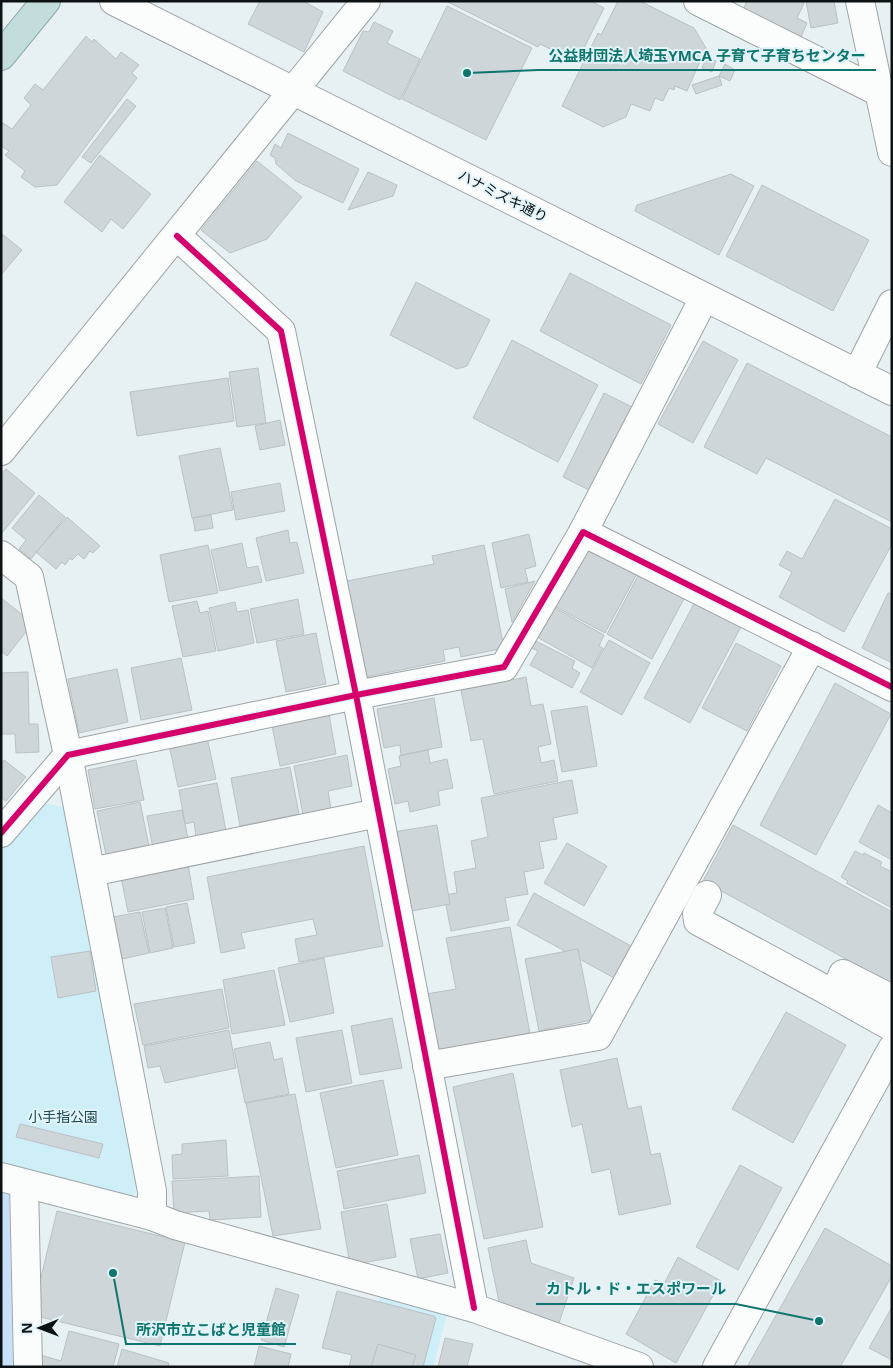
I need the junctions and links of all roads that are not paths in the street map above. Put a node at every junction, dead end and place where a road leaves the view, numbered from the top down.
1 (46, 1) edge
2 (114, 1) edge
3 (366, 1) edge
4 (698, 1) edge
5 (860, 1) edge
6 (1, 56) edge
7 (294, 90) junction
8 (879, 92) junction
9 (892, 152) edge
10 (177, 236) junction
11 (704, 298) junction
12 (892, 304) edge
13 (857, 374) junction
14 (892, 391) edge
15 (1, 451) edge
16 (583, 532) junction
17 (1, 555) edge
18 (812, 646) junction
19 (892, 686) edge
20 (356, 695) junction
21 (68, 755) junction
22 (378, 813) junction
23 (1, 834) edge
24 (91, 872) junction
25 (706, 895) dead end
26 (836, 982) junction
27 (892, 999) edge
28 (892, 1027) edge
29 (892, 1049) edge
30 (427, 1066) junction
31 (12, 1181) edge
32 (152, 1216) junction
33 (474, 1308) junction
34 (28, 1367) edge
35 (639, 1367) edge
36 (717, 1367) edge

1 - 6 highway
2 - 7 street, ハナミズキ通り
3 - 7 street
4 - 8 street
5 - 8 street
7 - 10 street
7 - 11 street, ハナミズキ通り
8 - 9 street
10 - 15 street
10 - 20 street
11 - 13 street, ハナミズキ通り
11 - 16 street
12 - 13 street
13 - 14 street, ハナミズキ通り
16 - 18 street
16 - 20 street
17 - 21 street
18 - 19 street
18 - 30 street
20 - 21 street
20 - 22 street
21 - 23 street
21 - 24 street
22 - 24 street
22 - 30 street
24 - 32 street
25 - 26 street
26 - 27 street
26 - 28 street
29 - 36 street
30 - 33 street
31 - 32 street
31 - 34 street
32 - 33 street
33 - 35 street

